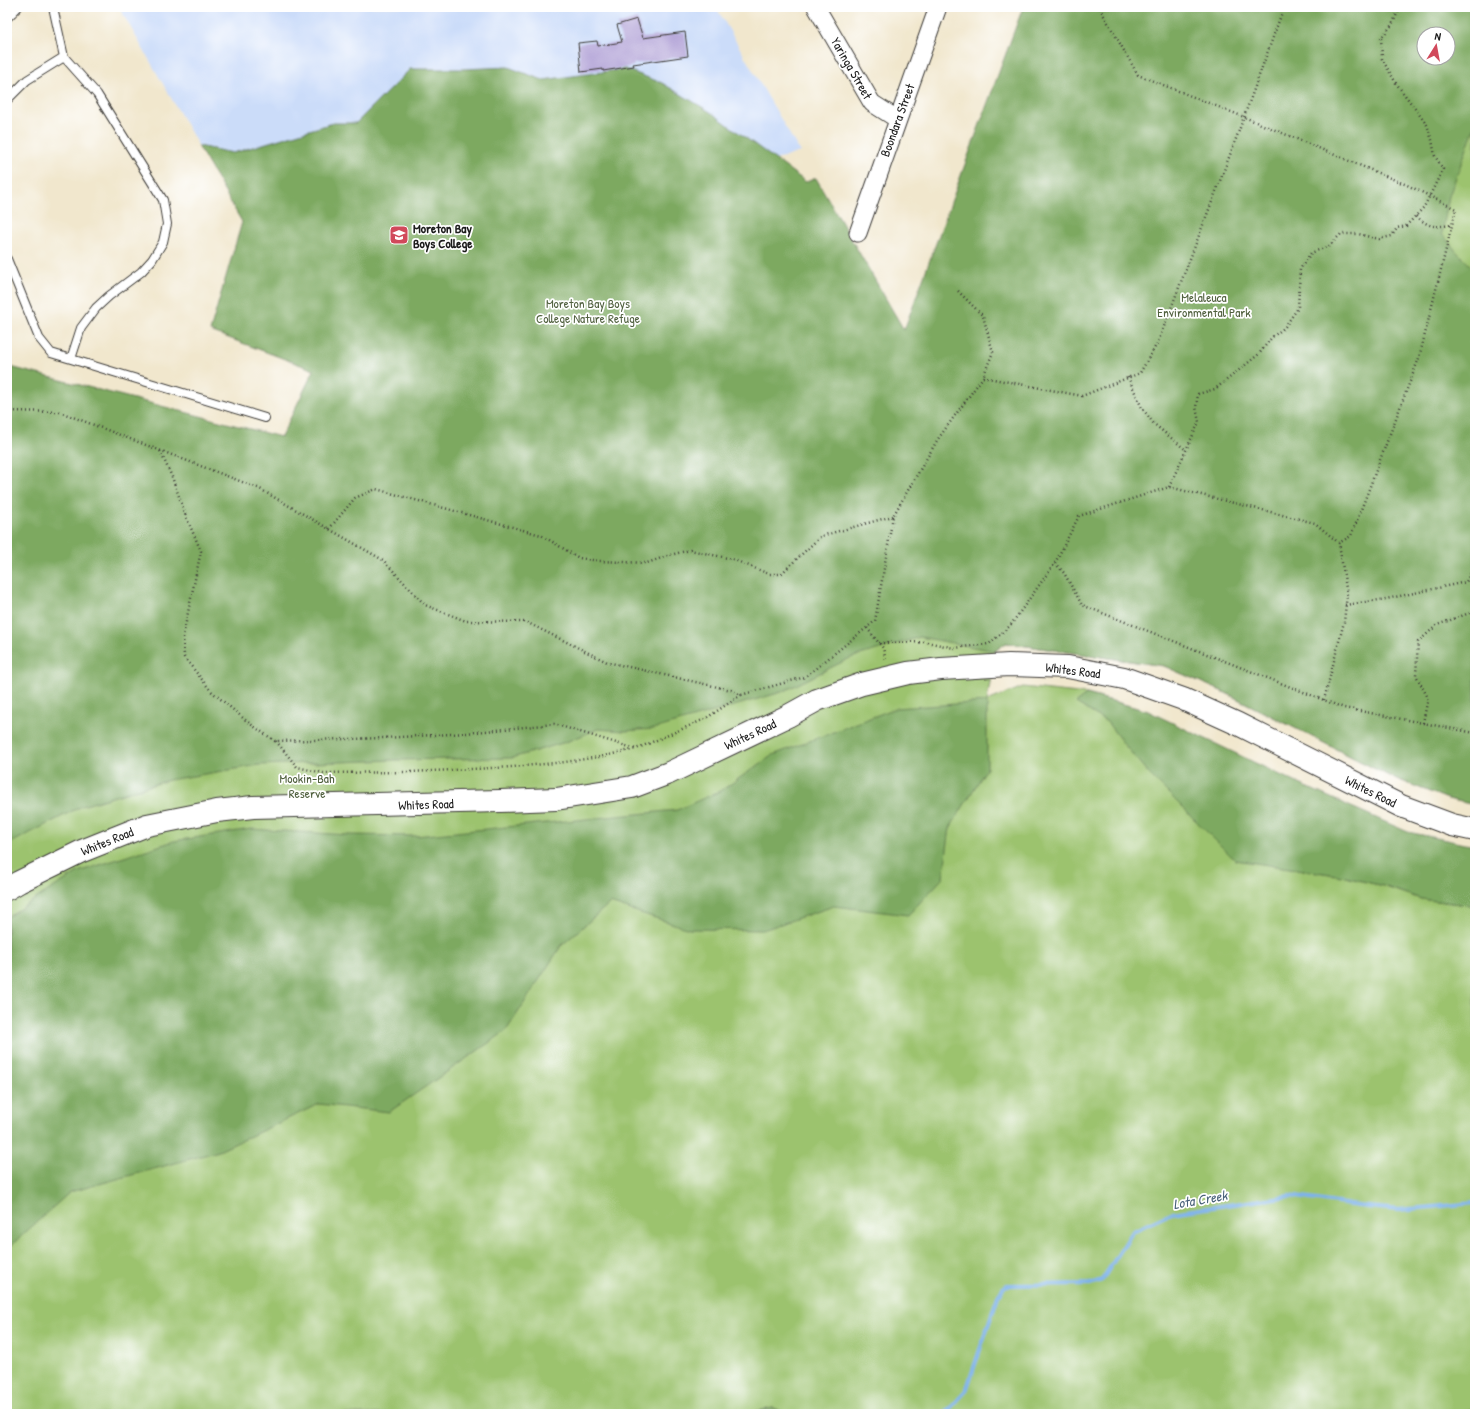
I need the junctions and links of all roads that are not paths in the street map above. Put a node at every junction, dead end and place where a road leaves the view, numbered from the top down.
1 (18, 7) edge
2 (53, 7) edge
3 (816, 7) edge
4 (938, 7) edge
5 (7, 18) edge
6 (64, 57) junction
7 (7, 100) edge
8 (897, 119) junction
9 (858, 233) dead end
10 (7, 259) edge
11 (71, 359) junction
12 (265, 418) dead end
13 (1475, 830) edge
14 (7, 890) edge

1 - 5 lane
2 - 6 lane
3 - 8 street, Yaringa Street
4 - 8 street, Boondara Street
6 - 7 lane
6 - 11 lane
8 - 9 street, Boondara Street
10 - 11 lane
11 - 12 lane
13 - 14 street, Whites Road

